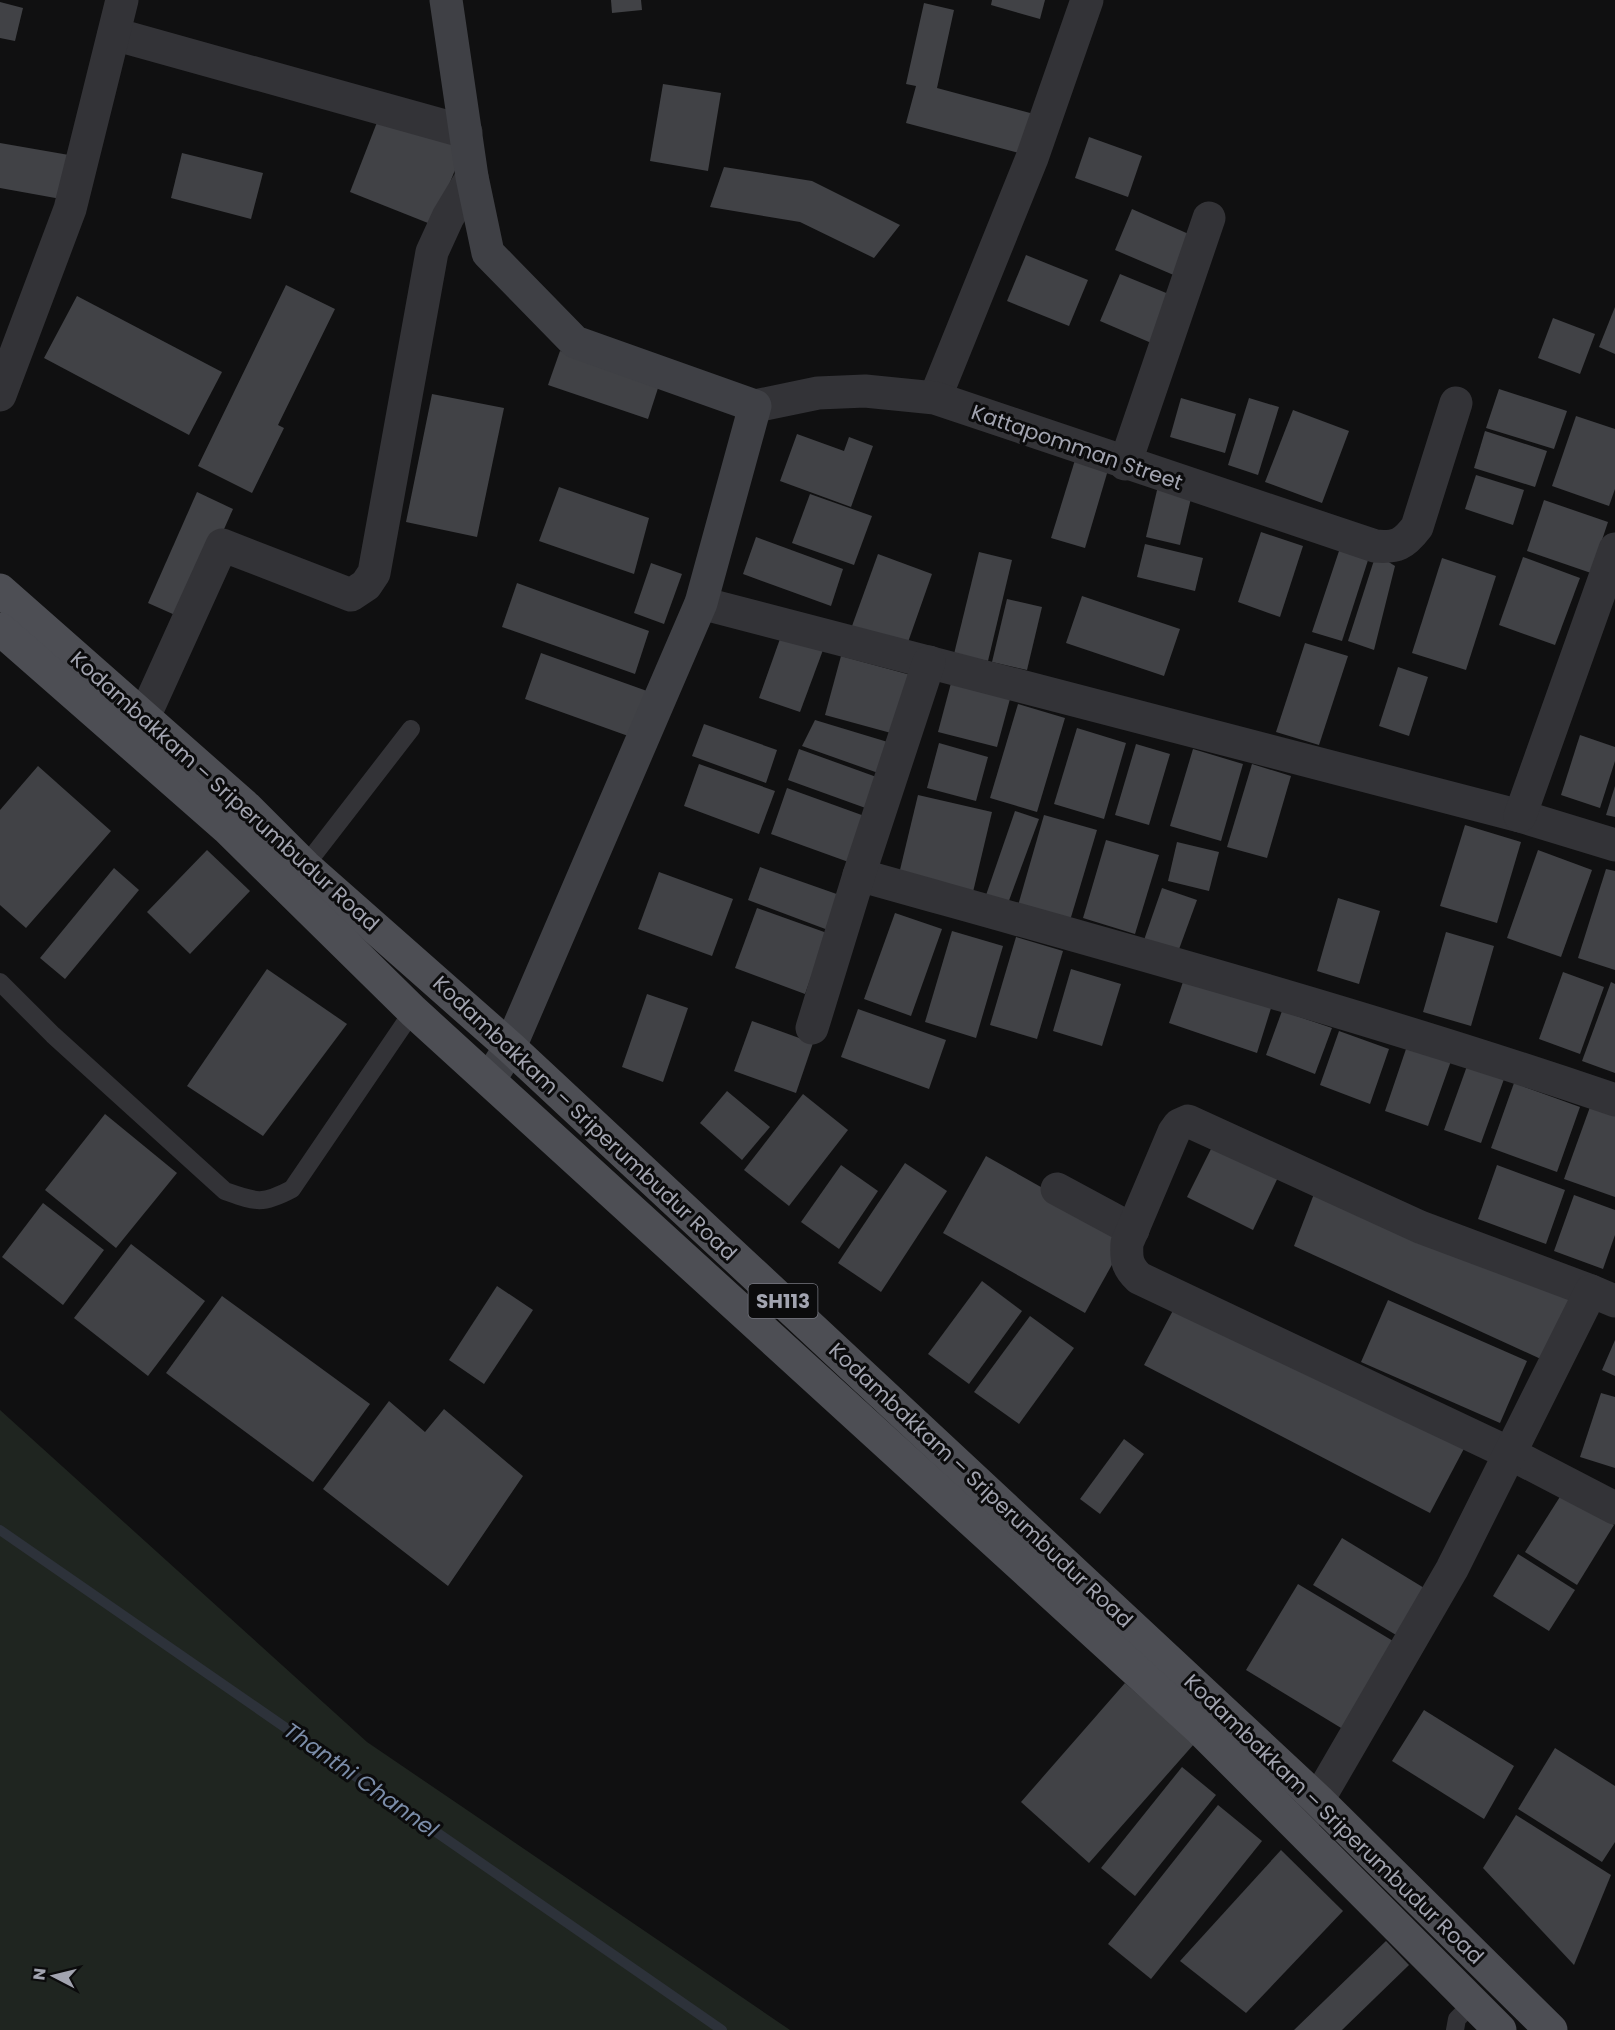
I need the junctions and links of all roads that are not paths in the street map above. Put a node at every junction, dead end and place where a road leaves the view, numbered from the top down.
1 (122, 0) edge
2 (446, 0) edge
3 (1087, 0) edge
4 (114, 34) junction
5 (466, 132) junction
6 (472, 177) junction
7 (1209, 218) dead end
8 (0, 395) edge
9 (935, 398) junction
10 (1456, 403) dead end
11 (755, 406) junction
12 (1125, 464) junction
13 (1615, 549) edge
14 (0, 590) edge
15 (701, 603) junction
16 (0, 629) edge
17 (929, 662) junction
18 (144, 717) junction
19 (411, 729) dead end
20 (1520, 816) junction
21 (1615, 845) edge
22 (305, 866) junction
23 (859, 875) junction
24 (0, 982) edge
25 (413, 1011) junction
26 (812, 1028) dead end
27 (510, 1047) junction
28 (490, 1079) junction
29 (1615, 1100) edge
30 (1058, 1189) dead end
31 (1133, 1230) junction
32 (1603, 1296) edge
33 (1509, 1453) junction
34 (1615, 1508) edge
35 (1308, 1813) junction
36 (1473, 2002) junction
37 (1455, 2030) edge
38 (1500, 2030) edge
39 (1551, 2030) edge

1 - 4 street
2 - 5 street
3 - 9 street
4 - 5 street
4 - 8 street
5 - 6 street
6 - 11 street
6 - 18 street
7 - 12 street
9 - 11 street, Kattapomman Street
9 - 12 street, Kattapomman Street
10 - 12 street, Kattapomman Street
11 - 15 street
13 - 20 street
14 - 18 main road, Kodambakkam – Sriperumbudur Road / SH113
15 - 17 street
15 - 27 street
16 - 25 main road, Kodambakkam – Sriperumbudur Road / SH113
17 - 20 street
17 - 23 street
18 - 22 main road, Kodambakkam – Sriperumbudur Road / SH113
19 - 22 lane
20 - 21 street
22 - 27 main road, Kodambakkam – Sriperumbudur Road / SH113
23 - 26 street
23 - 29 street
24 - 25 lane
25 - 28 main road, Kodambakkam – Sriperumbudur Road / SH113
27 - 28 street
27 - 35 main road, Kodambakkam – Sriperumbudur Road / SH113
28 - 35 main road, Kodambakkam – Sriperumbudur Road / SH113
30 - 31 street
31 - 32 street
31 - 33 street
32 - 33 street
33 - 34 street
33 - 35 street
35 - 36 main road, Kodambakkam – Sriperumbudur Road / SH113
35 - 39 main road, Kodambakkam – Sriperumbudur Road / SH113
36 - 37 lane
36 - 38 main road, Kodambakkam – Sriperumbudur Road / SH113

